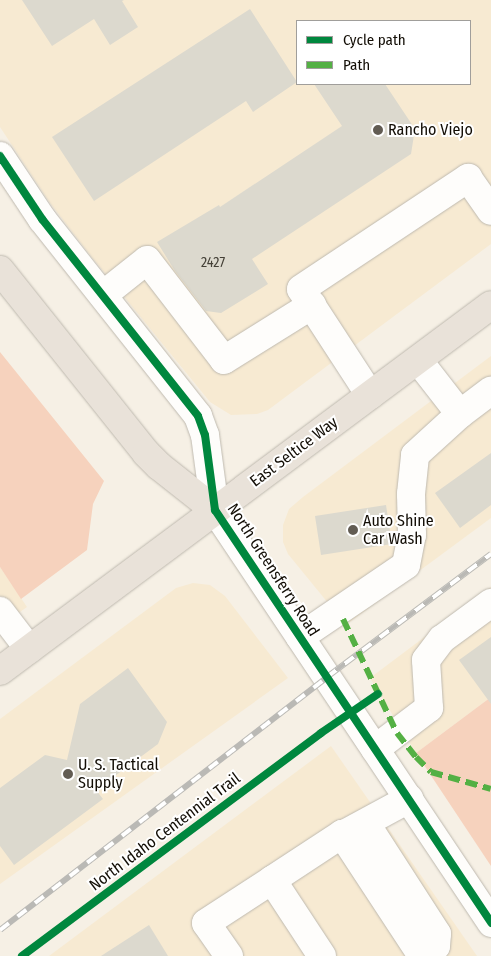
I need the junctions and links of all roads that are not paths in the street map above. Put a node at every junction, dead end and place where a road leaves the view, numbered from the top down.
1 (0, 156) edge
2 (491, 211) edge
3 (0, 270) edge
4 (103, 295) junction
5 (312, 305) junction
6 (491, 305) edge
7 (418, 360) junction
8 (491, 391) edge
9 (370, 396) junction
10 (460, 414) junction
11 (215, 510) junction
12 (491, 603) edge
13 (0, 611) edge
14 (300, 637) junction
15 (29, 648) junction
16 (0, 671) edge
17 (375, 749) junction
18 (409, 799) junction
19 (351, 830) junction
20 (272, 880) junction
21 (491, 922) edge
22 (229, 956) edge
23 (322, 956) edge
24 (423, 956) edge

1 - 4 street, North Greensferry Road
2 - 5 street
3 - 11 main road, North Greensferry Road
4 - 5 street
4 - 11 street, North Greensferry Road
5 - 9 street
6 - 7 main road, East Seltice Way
7 - 9 main road, East Seltice Way
7 - 10 street
8 - 10 street
9 - 11 main road, East Seltice Way
10 - 14 street
11 - 14 street, North Greensferry Road
11 - 15 main road, East Seltice Way
12 - 17 street
13 - 15 street
14 - 17 street, North Greensferry Road
15 - 16 main road, East Seltice Way
17 - 18 street, North Greensferry Road
18 - 19 street
18 - 21 street, North Greensferry Road
19 - 20 street
19 - 24 street
20 - 22 street
20 - 23 street

